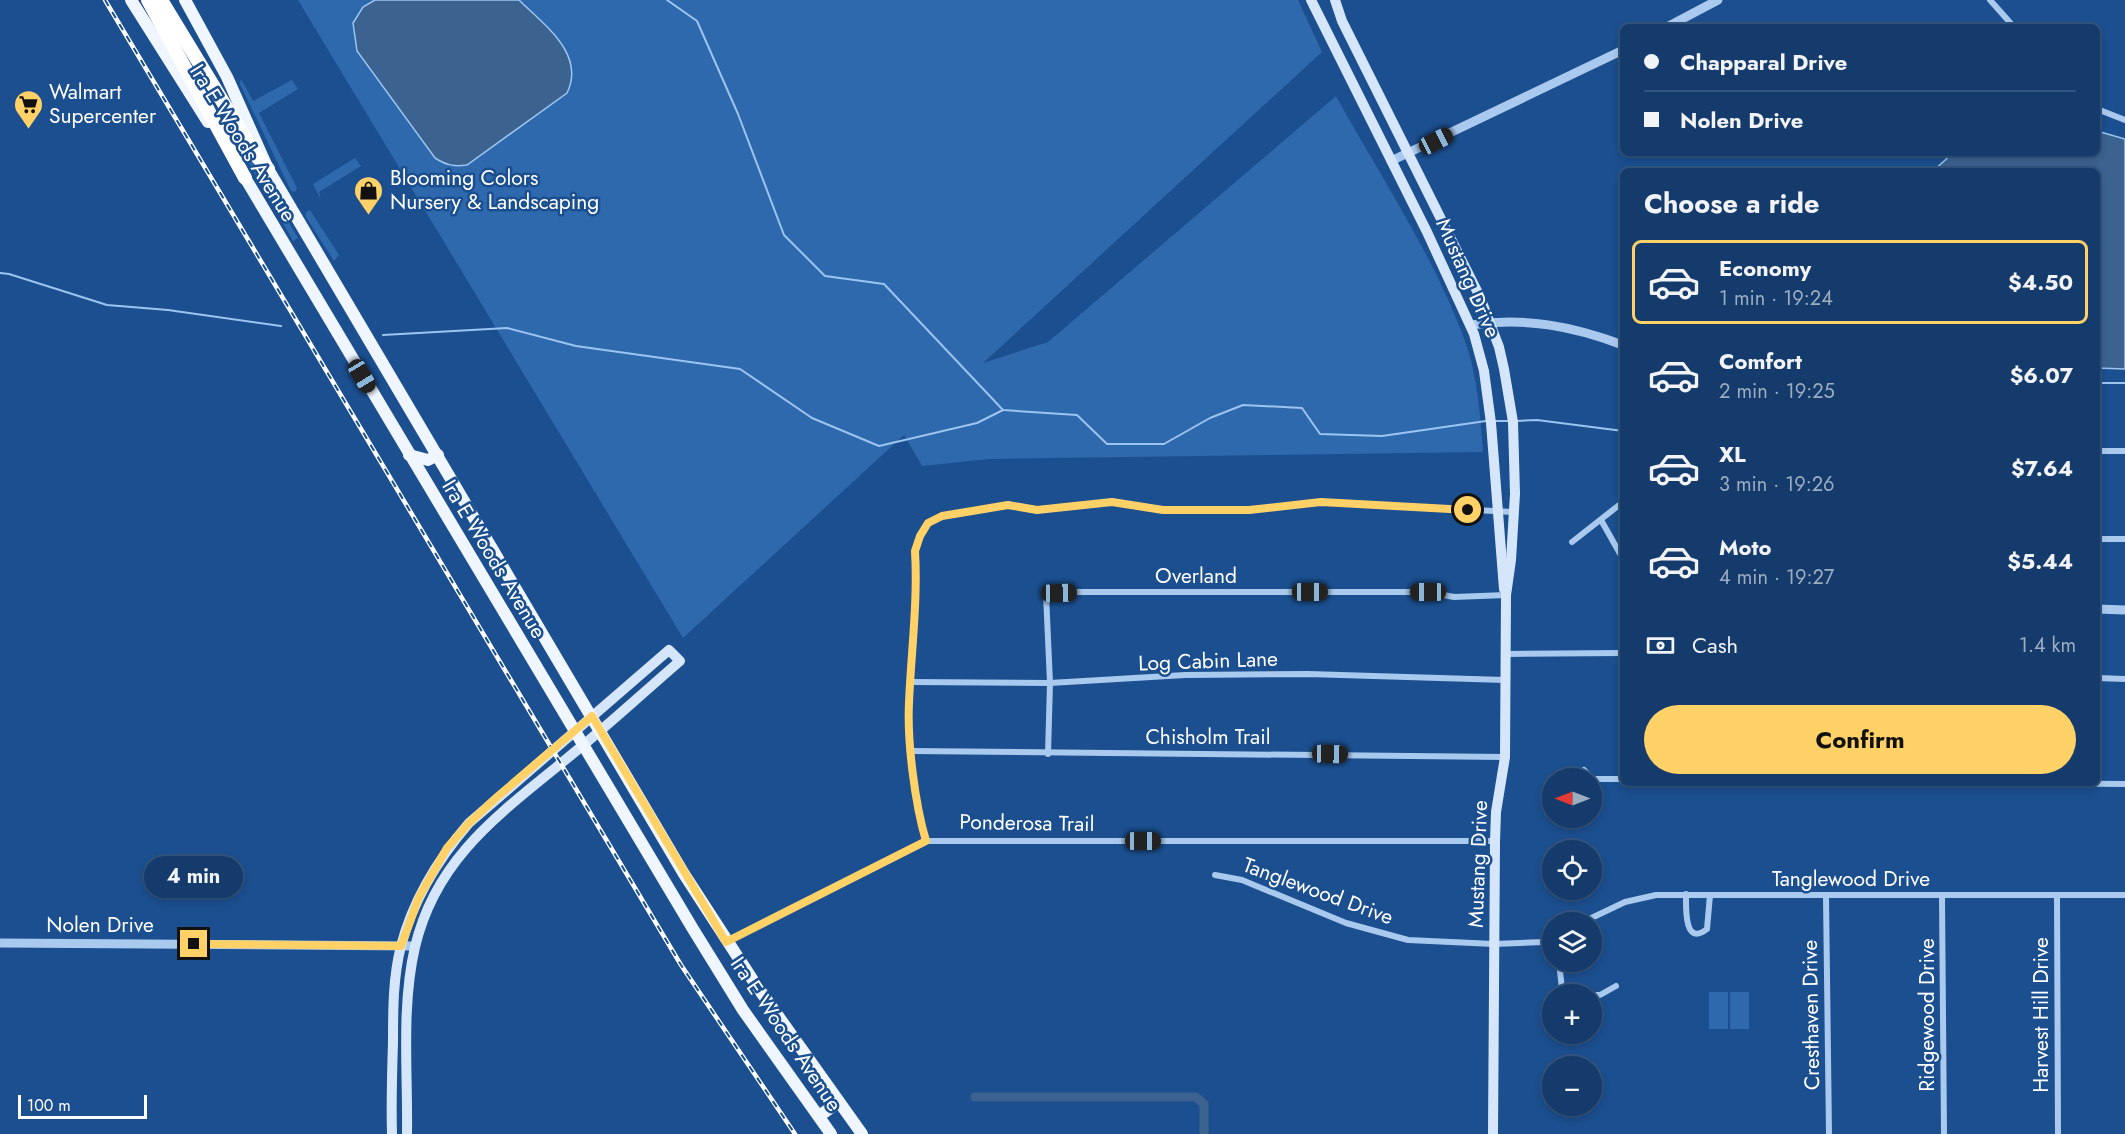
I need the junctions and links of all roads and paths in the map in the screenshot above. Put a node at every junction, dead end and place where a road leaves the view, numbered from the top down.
1 (132, 0) edge
2 (148, 0) edge
3 (161, 0) edge
4 (185, 0) edge
5 (1311, 0) edge
6 (1335, 0) edge
7 (1718, 0) edge
8 (1990, 0) edge
9 (1673, 24) edge
10 (2011, 24) edge
11 (1620, 51) edge
12 (2100, 110) edge
13 (2125, 120) edge
14 (1408, 154) junction
15 (1391, 161) junction
16 (267, 169) junction
17 (245, 178) junction
18 (1490, 322) junction
19 (1471, 325) junction
20 (1620, 344) edge
21 (2100, 451) edge
22 (2125, 451) edge
23 (409, 455) junction
24 (438, 455) junction
25 (1620, 505) edge
26 (1498, 512) junction
27 (1513, 512) junction
28 (1602, 520) junction
29 (2100, 539) edge
30 (2125, 539) edge
31 (1572, 542) dead end
32 (1620, 553) edge
33 (1506, 595) junction
34 (2100, 609) edge
35 (2125, 609) edge
36 (1620, 653) edge
37 (1506, 654) junction
38 (2100, 678) edge
39 (2125, 679) edge
40 (1506, 680) junction
41 (911, 682) junction
42 (1050, 683) junction
43 (592, 716) junction
44 (601, 730) junction
45 (574, 731) junction
46 (584, 745) junction
47 (912, 751) junction
48 (1048, 754) junction
49 (1505, 757) junction
50 (1602, 779) edge
51 (1620, 779) edge
52 (2100, 784) edge
53 (2125, 784) edge
54 (926, 841) junction
55 (1495, 841) junction
56 (451, 844) junction
57 (460, 853) junction
58 (1215, 875) dead end
59 (1686, 894) junction
60 (1710, 895) junction
61 (2056, 895) junction
62 (2125, 895) edge
63 (1942, 896) junction
64 (1826, 897) junction
65 (1601, 912) edge
66 (726, 942) junction
67 (1542, 942) edge
68 (0, 943) edge
69 (1494, 944) junction
70 (401, 946) junction
71 (415, 946) junction
72 (1616, 986) dead end
73 (1602, 994) edge
74 (839, 1102) junction
75 (819, 1116) junction
76 (392, 1134) edge
77 (407, 1134) edge
78 (831, 1134) edge
79 (862, 1134) edge
80 (1493, 1134) edge
81 (1828, 1134) edge
82 (1944, 1134) edge
83 (2058, 1134) edge

1 - 17 main road, Ira E Woods Avenue
2 - 17 highway
3 - 16 highway
4 - 16 main road, Ira E Woods Avenue
5 - 15 main road, Mustang Drive
6 - 14 main road, Mustang Drive
7 - 9 street
8 - 10 street
11 - 14 street
12 - 13 street
14 - 15 street
14 - 18 main road, Mustang Drive
15 - 19 main road, Mustang Drive
16 - 24 main road, Ira E Woods Avenue
17 - 23 main road, Ira E Woods Avenue
18 - 19 street
18 - 20 street
18 - 27 main road, Mustang Drive
19 - 26 main road, Mustang Drive
21 - 22 street
23 - 24 main road
23 - 45 main road, Ira E Woods Avenue
24 - 43 main road, Ira E Woods Avenue
25 - 28 street
26 - 27 street
26 - 33 main road, Mustang Drive
26 - 41 street
27 - 33 main road, Mustang Drive
28 - 31 street
28 - 32 street
29 - 30 street
33 - 37 main road, Mustang Drive
33 - 42 street, Overland
34 - 35 street
36 - 37 street
37 - 40 main road, Mustang Drive
38 - 39 street
40 - 42 street, Log Cabin Lane
40 - 49 main road, Mustang Drive
41 - 42 street, Log Cabin Lane
41 - 47 street
42 - 48 street, Overland
43 - 44 main road, Ira E Woods Avenue
43 - 44 main road
43 - 45 main road
44 - 46 main road
44 - 66 main road, Ira E Woods Avenue
45 - 46 main road, Ira E Woods Avenue
45 - 56 main road
46 - 57 main road
46 - 75 main road, Ira E Woods Avenue
47 - 48 street, Chisholm Trail
47 - 54 street
48 - 49 street, Chisholm Trail
49 - 55 main road, Mustang Drive
50 - 51 street
52 - 53 street
54 - 55 street, Ponderosa Trail
54 - 66 street, Ponderosa Trail
55 - 69 main road, Mustang Drive
56 - 57 main road
56 - 70 main road
57 - 71 main road
58 - 69 street, Tanglewood Drive
59 - 60 street, Tanglewood Drive
59 - 60 street
59 - 65 street, Tanglewood Drive
60 - 64 street, Tanglewood Drive
61 - 62 street, Tanglewood Drive
61 - 63 street, Tanglewood Drive
61 - 83 street, Harvest Hill Drive
63 - 64 street, Tanglewood Drive
63 - 82 street, Ridgewood Drive
64 - 81 street, Cresthaven Drive
66 - 74 main road, Ira E Woods Avenue
67 - 69 street, Tanglewood Drive
68 - 70 street, Nolen Drive
69 - 80 main road, Mustang Drive
70 - 71 street, Nolen Drive
70 - 76 main road
71 - 77 main road
72 - 73 street
74 - 75 main road
74 - 79 main road, Ira E Woods Avenue
75 - 78 main road, Ira E Woods Avenue

